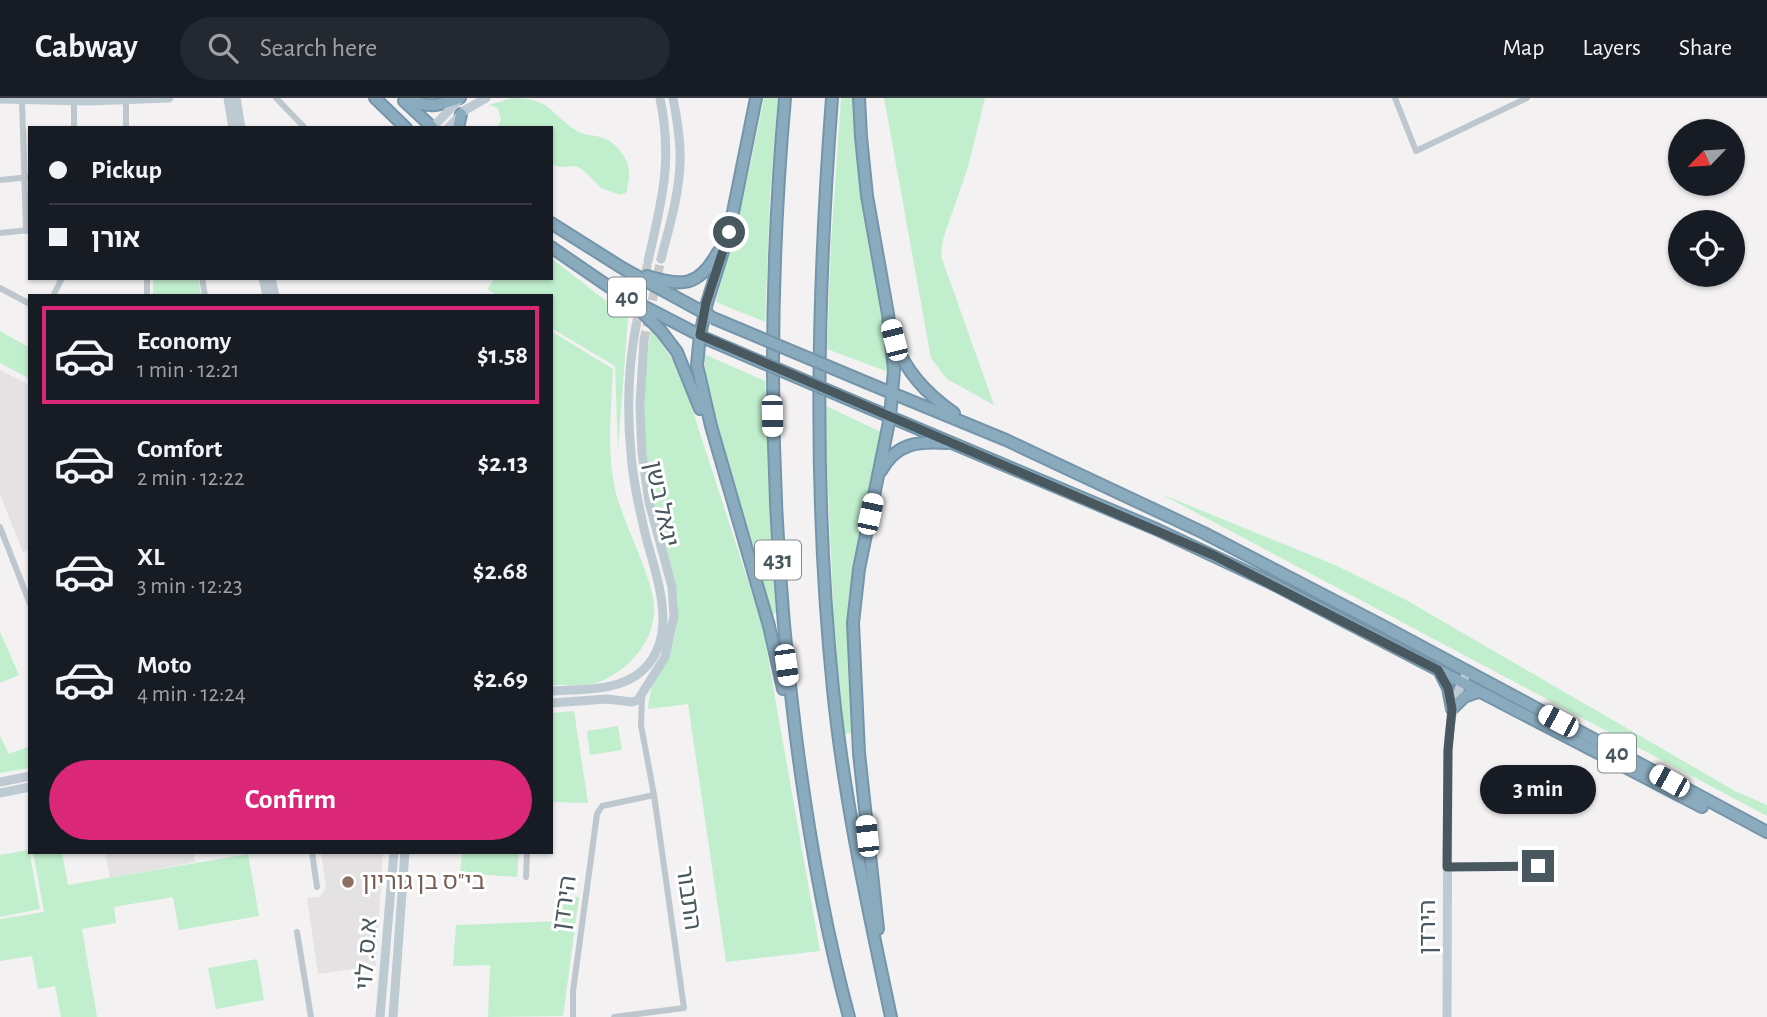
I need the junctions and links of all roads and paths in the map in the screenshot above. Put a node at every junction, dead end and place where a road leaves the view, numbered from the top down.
1 (169, 98) edge
2 (228, 98) edge
3 (236, 98) edge
4 (276, 98) edge
5 (375, 98) edge
6 (400, 98) edge
7 (406, 98) edge
8 (461, 98) edge
9 (486, 98) edge
10 (660, 98) edge
11 (673, 98) edge
12 (757, 98) edge
13 (785, 98) edge
14 (832, 98) edge
15 (859, 98) edge
16 (1395, 98) edge
17 (1527, 98) edge
18 (0, 99) edge
19 (22, 100) edge
20 (89, 100) edge
21 (74, 101) junction
22 (126, 101) junction
23 (461, 114) junction
24 (74, 126) edge
25 (126, 126) edge
26 (233, 126) edge
27 (241, 126) edge
28 (302, 126) edge
29 (404, 126) edge
30 (430, 126) edge
31 (434, 126) edge
32 (450, 126) edge
33 (458, 126) edge
34 (27, 177) edge
35 (0, 180) edge
36 (553, 224) edge
37 (28, 230) edge
38 (729, 232) junction
39 (0, 233) edge
40 (553, 248) edge
41 (661, 259) tunnel mouth
42 (648, 261) tunnel mouth
43 (624, 269) junction
44 (0, 288) edge
45 (629, 299) junction
46 (28, 303) edge
47 (888, 314) junction
48 (708, 316) junction
49 (636, 326) tunnel mouth
50 (704, 337) junction
51 (644, 340) tunnel mouth
52 (893, 393) junction
53 (890, 417) junction
54 (1006, 440) junction
55 (956, 444) junction
56 (729, 489) junction
57 (870, 514) junction
58 (0, 527) edge
59 (28, 597) edge
60 (1438, 670) junction
61 (1467, 673) junction
62 (628, 679) junction
63 (1461, 683) junction
64 (553, 691) edge
65 (1478, 692) junction
66 (643, 694) junction
67 (627, 701) junction
68 (553, 703) edge
69 (1452, 709) junction
70 (641, 725) junction
71 (28, 776) edge
72 (0, 782) edge
73 (28, 787) edge
74 (0, 793) edge
75 (654, 795) junction
76 (1767, 832) edge
77 (810, 840) junction
78 (1767, 841) edge
79 (312, 854) edge
80 (394, 854) edge
81 (405, 854) edge
82 (527, 854) edge
83 (1447, 867) junction
84 (526, 877) dead end
85 (1538, 879) dead end
86 (317, 887) dead end
87 (297, 932) dead end
88 (888, 1004) junction
89 (311, 1017) edge
90 (380, 1017) edge
91 (393, 1017) edge
92 (572, 1017) edge
93 (614, 1017) edge
94 (849, 1017) edge
95 (891, 1017) edge
96 (1447, 1017) edge

1 - 22 main road
2 - 26 main road
3 - 27 main road
4 - 28 street
5 - 29 highway
6 - 30 highway
7 - 8 highway
8 - 31 main road
9 - 23 main road
10 - 42 main road
11 - 41 main road
12 - 38 highway
13 - 77 highway, 431
14 - 88 highway, 431
15 - 47 highway
16 - 17 street
18 - 19 main road
19 - 21 main road
19 - 34 street
20 - 21 main road
20 - 22 main road
21 - 24 street
22 - 25 street
23 - 32 main road
23 - 33 highway
34 - 35 street
34 - 37 street
36 - 43 highway, 40
37 - 39 street
38 - 43 highway
38 - 48 highway
40 - 45 highway, 40
43 - 48 highway, 40
44 - 46 street
45 - 50 highway, 40
45 - 56 highway
47 - 52 highway
47 - 54 highway
48 - 50 highway
48 - 52 highway, 40, bridge
49 - 62 main road, יגאל בשן
50 - 53 highway, 40, bridge
50 - 56 highway
51 - 66 main road, יגאל בשן
52 - 53 highway
52 - 54 highway, 40
53 - 55 highway, 40
53 - 57 highway
54 - 61 highway, 40
55 - 57 highway
55 - 60 highway, 40
56 - 77 highway
57 - 88 highway
58 - 59 street
60 - 63 highway, 40
60 - 69 highway
61 - 63 main road, הירדן
61 - 76 highway, 40
62 - 64 main road
62 - 66 main road
62 - 67 main road
63 - 65 highway, 40
63 - 69 main road, הירדן
65 - 69 highway
65 - 78 highway, 40
66 - 67 main road
66 - 70 street, התבור
67 - 68 main road
67 - 70 street, התבור
69 - 83 main road, הירדן
70 - 75 street, התבור
71 - 72 main road
73 - 74 main road
75 - 92 street, הירדן
75 - 93 street, התבור
77 - 94 highway, 431
79 - 86 street
80 - 90 main road, א.ס. לוי
81 - 91 main road, א.ס. לוי
82 - 84 street
83 - 85 street
83 - 96 main road, הירדן
87 - 89 street
88 - 95 highway, 431

